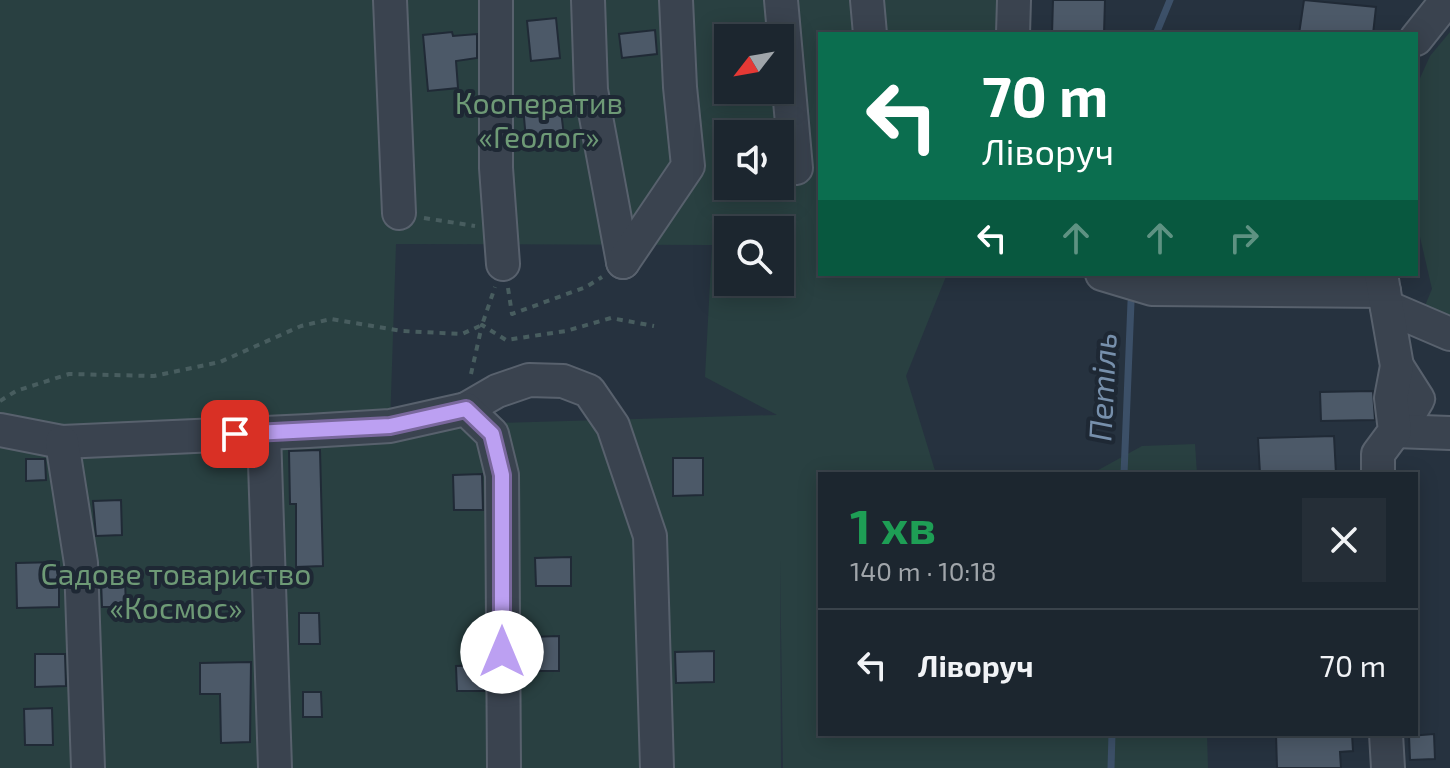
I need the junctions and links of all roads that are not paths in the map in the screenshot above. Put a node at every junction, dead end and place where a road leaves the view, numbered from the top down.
1 (390, 0) edge
2 (496, 0) edge
3 (588, 0) edge
4 (676, 0) edge
5 (781, 0) edge
6 (867, 0) edge
7 (1014, 0) edge
8 (1447, 0) edge
9 (870, 32) edge
10 (1013, 32) edge
11 (1418, 36) edge
12 (796, 168) dead end
13 (399, 213) dead end
14 (503, 264) road end
15 (1109, 276) edge
16 (1384, 291) edge
17 (1450, 334) edge
18 (466, 409) junction
19 (0, 430) edge
20 (1397, 431) junction
21 (264, 433) junction
22 (1450, 433) edge
23 (62, 442) junction
24 (1378, 472) edge
25 (1386, 736) edge
26 (88, 768) edge
27 (275, 768) edge
28 (504, 768) edge
29 (657, 768) edge
30 (1388, 768) edge

1 - 13 street
2 - 14 street
3 - 4 street
5 - 12 street
6 - 9 street
7 - 10 street
8 - 11 street
15 - 16 street
16 - 17 street
16 - 20 street
18 - 21 street
18 - 28 street
18 - 29 street
19 - 23 street
20 - 22 street
20 - 24 street
21 - 23 street
21 - 27 street
23 - 26 street
25 - 30 street

